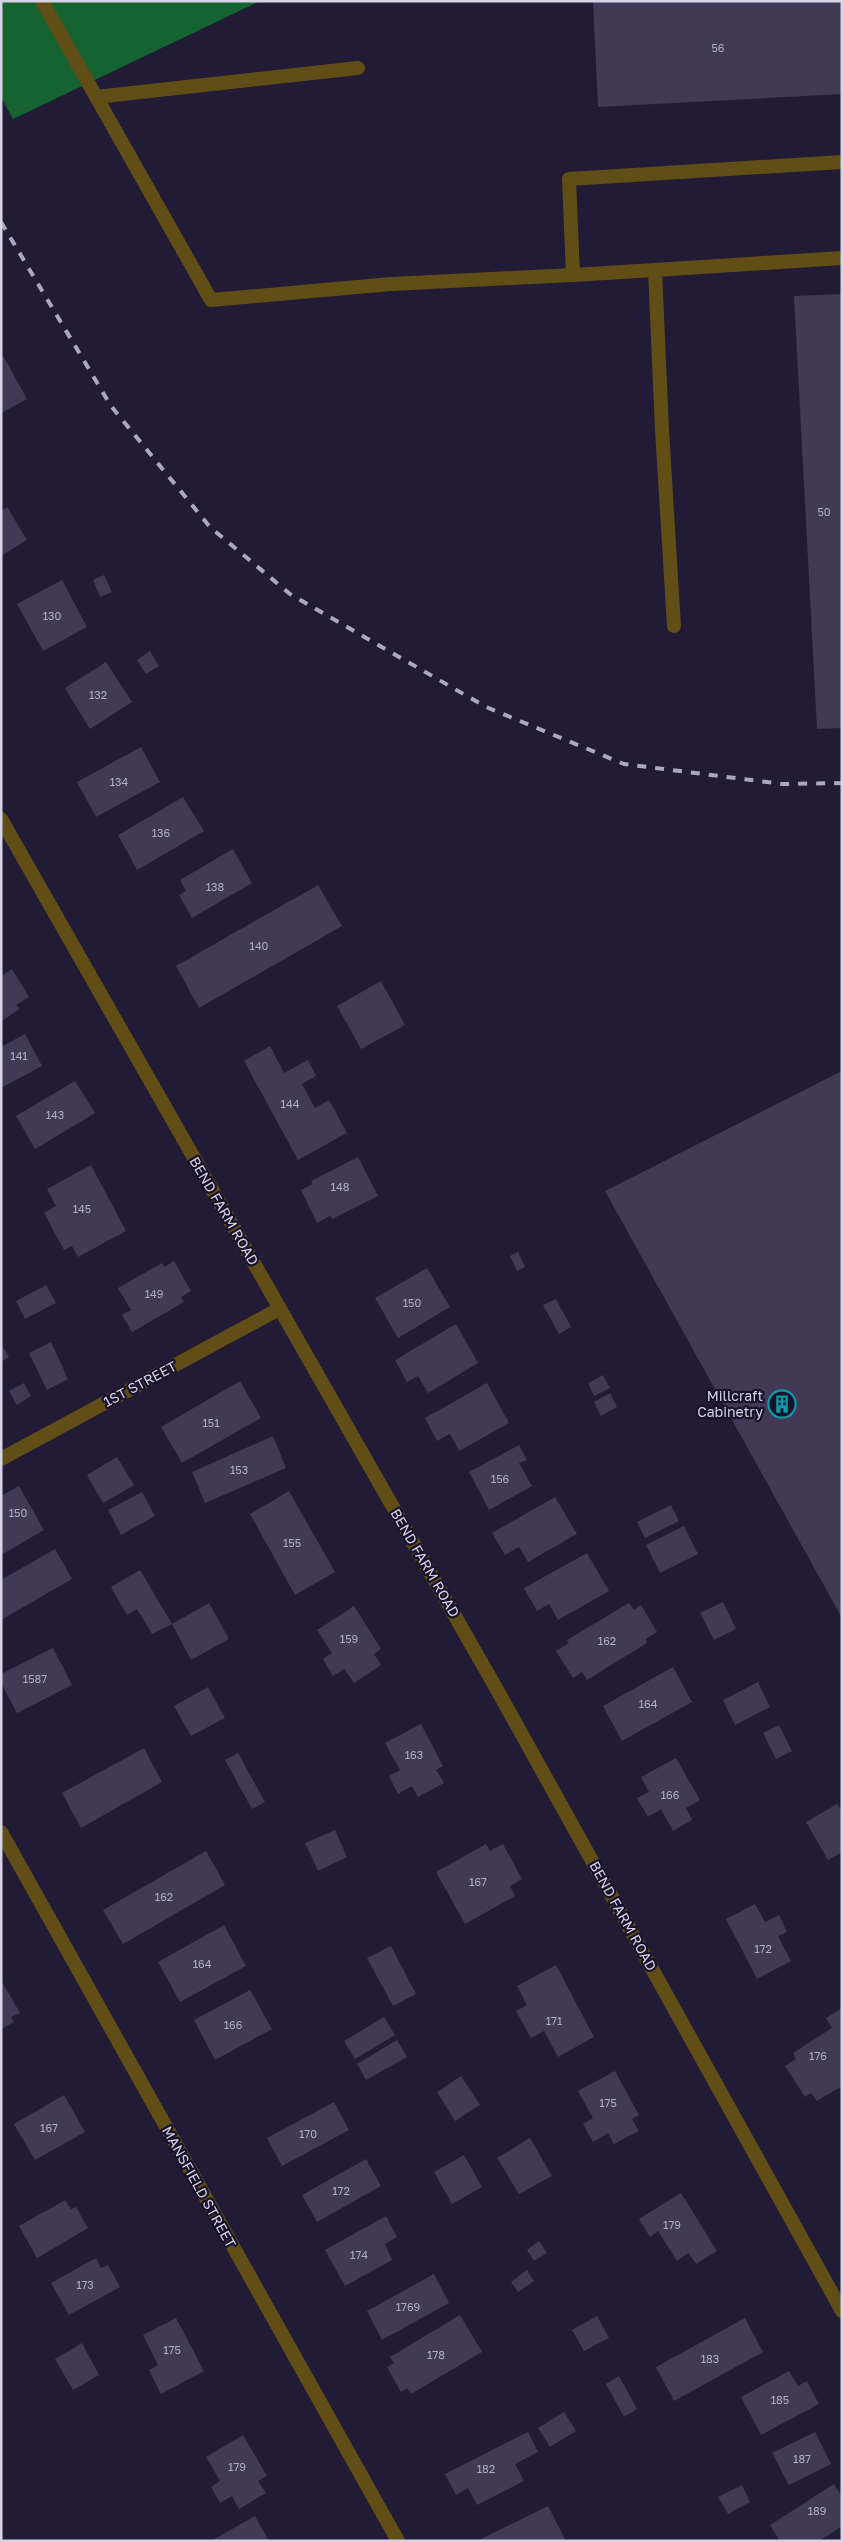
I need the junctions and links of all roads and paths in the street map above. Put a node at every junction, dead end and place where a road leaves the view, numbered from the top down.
1 (42, 1) edge
2 (358, 68) dead end
3 (96, 97) junction
4 (842, 162) edge
5 (842, 258) edge
6 (656, 270) junction
7 (573, 274) junction
8 (674, 626) dead end
9 (1, 819) edge
10 (279, 1309) junction
11 (1, 1459) edge
12 (1, 1832) edge
13 (842, 2311) edge
14 (398, 2541) edge

1 - 3 street
2 - 3 street
3 - 7 street
4 - 7 street
5 - 6 street
6 - 7 street
6 - 8 street
9 - 10 street, BEND FARM ROAD
10 - 11 street, 1ST STREET
10 - 13 street, BEND FARM ROAD
12 - 14 street, MANSFIELD STREET

